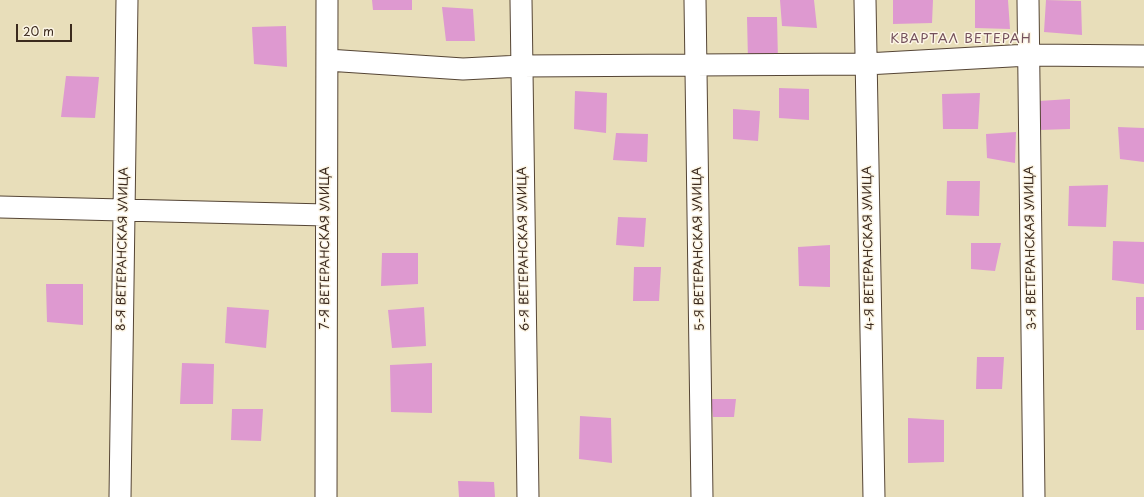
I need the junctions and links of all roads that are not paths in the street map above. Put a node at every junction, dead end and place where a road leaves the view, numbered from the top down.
1 (127, 0) edge
2 (327, 0) edge
3 (521, 0) edge
4 (695, 0) edge
5 (865, 0) edge
6 (1028, 0) edge
7 (1028, 55) junction
8 (1144, 56) edge
9 (326, 60) junction
10 (866, 64) junction
11 (521, 66) junction
12 (696, 66) junction
13 (0, 207) edge
14 (124, 211) junction
15 (326, 215) junction
16 (120, 497) edge
17 (326, 497) edge
18 (528, 497) edge
19 (702, 497) edge
20 (874, 497) edge
21 (1034, 497) edge

1 - 14 street, 8-Я ВЕТЕРАНСКАЯ УЛИЦА
2 - 9 street, 7-Я ВЕТЕРАНСКАЯ УЛИЦА
3 - 11 street, 6-Я ВЕТЕРАНСКАЯ УЛИЦА
4 - 12 street, 5-Я ВЕТЕРАНСКАЯ УЛИЦА
5 - 10 street, 4-Я ВЕТЕРАНСКАЯ УЛИЦА
6 - 7 street, 3-Я ВЕТЕРАНСКАЯ УЛИЦА
7 - 8 street
7 - 10 street
7 - 21 street, 3-Я ВЕТЕРАНСКАЯ УЛИЦА
9 - 11 street
9 - 15 street, 7-Я ВЕТЕРАНСКАЯ УЛИЦА
10 - 12 street
10 - 20 street, 4-Я ВЕТЕРАНСКАЯ УЛИЦА
11 - 12 street
11 - 18 street, 6-Я ВЕТЕРАНСКАЯ УЛИЦА
12 - 19 street, 5-Я ВЕТЕРАНСКАЯ УЛИЦА
13 - 14 street
14 - 15 street
14 - 16 street, 8-Я ВЕТЕРАНСКАЯ УЛИЦА
15 - 17 street, 7-Я ВЕТЕРАНСКАЯ УЛИЦА

